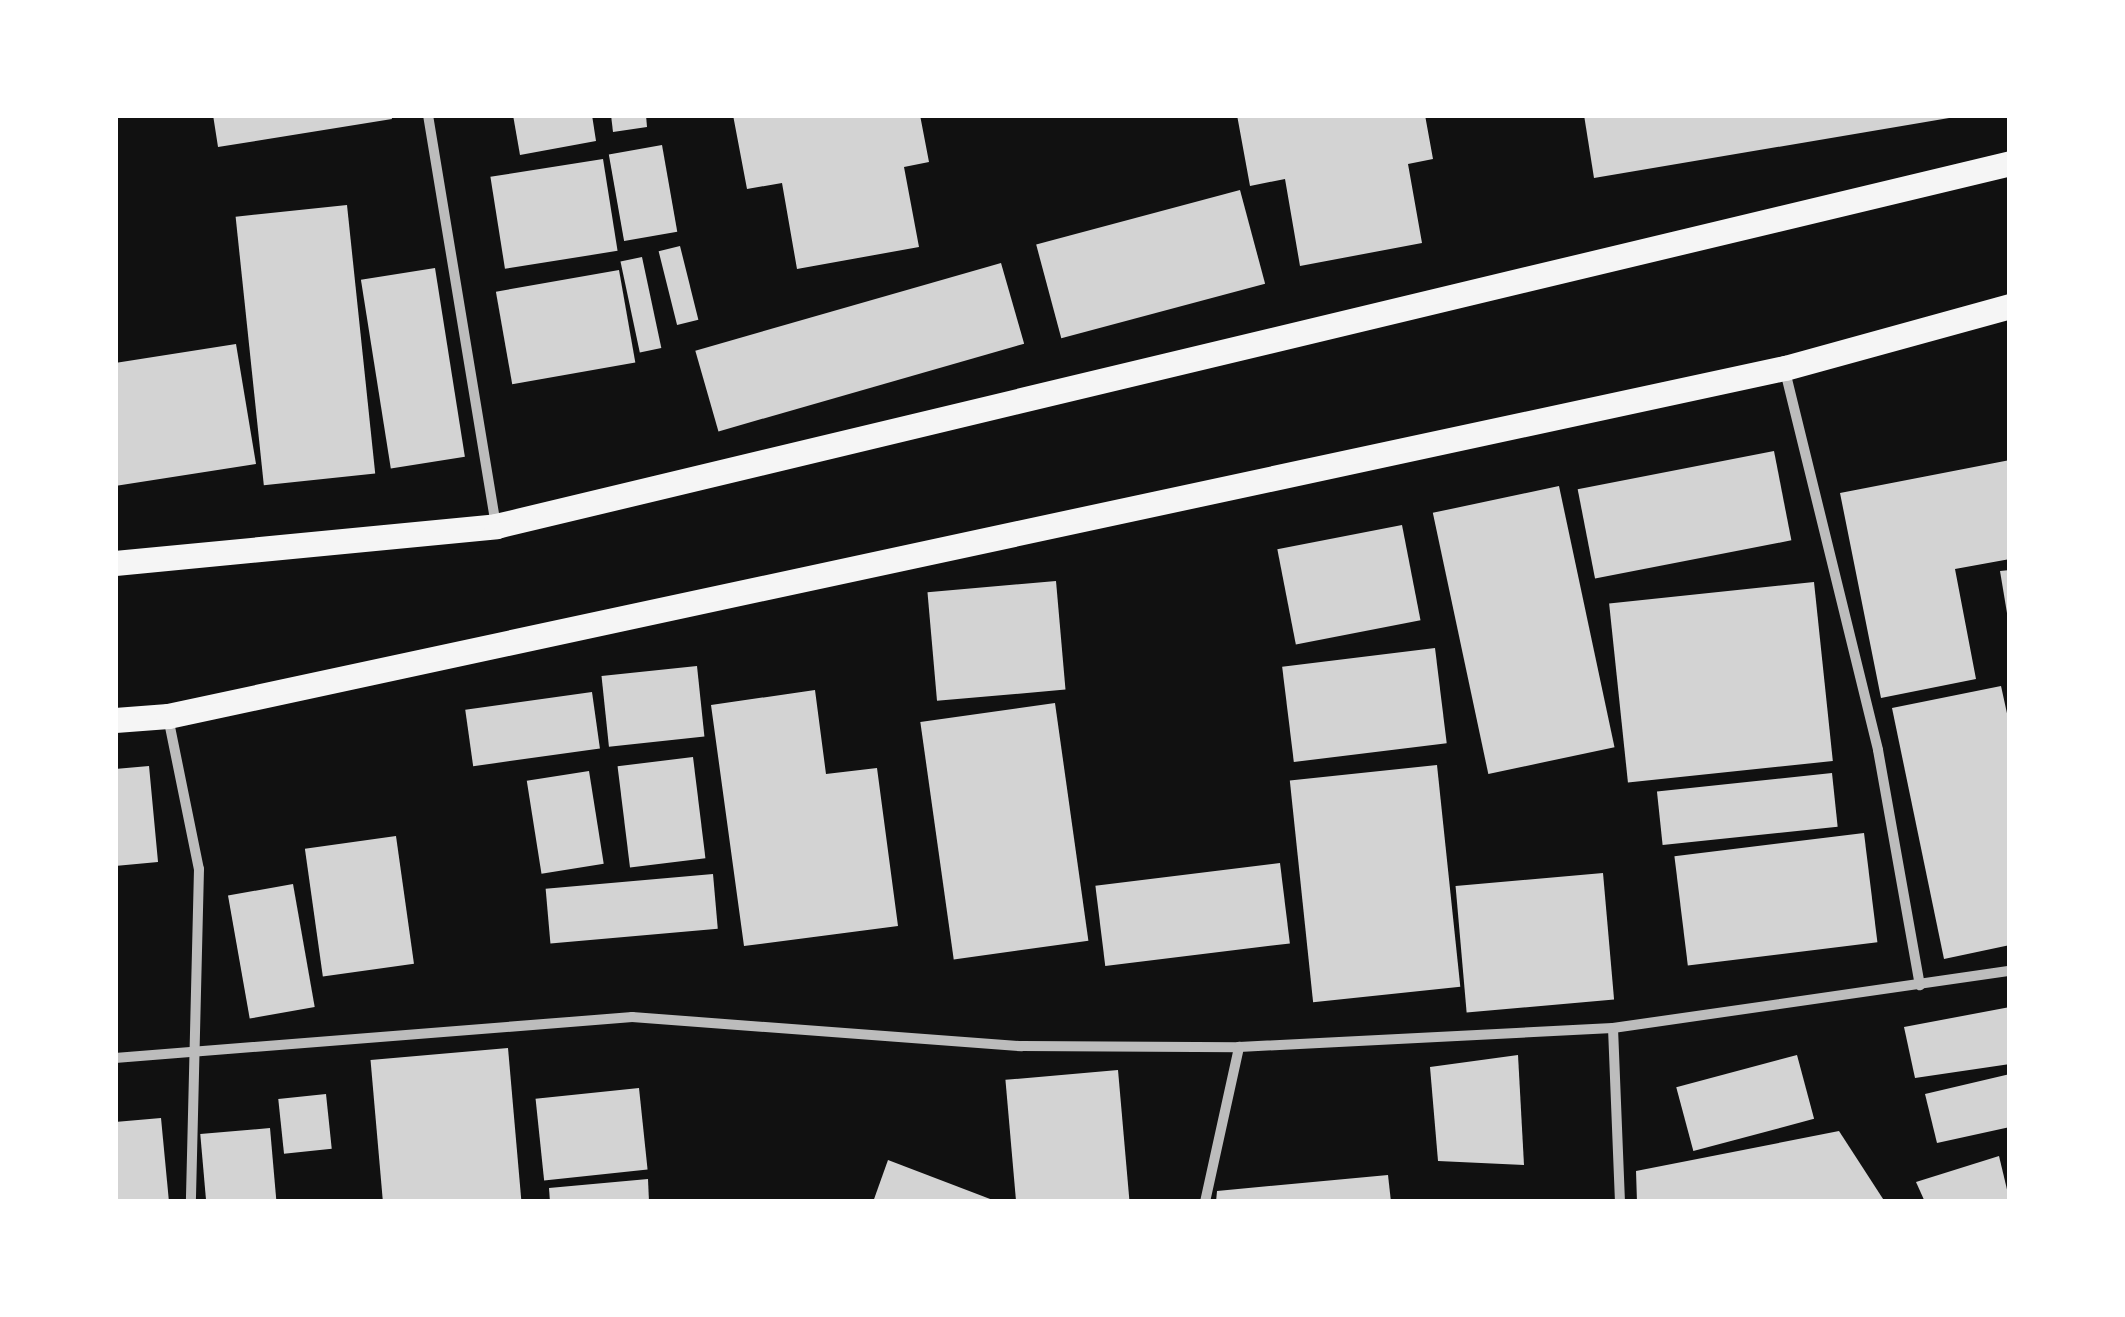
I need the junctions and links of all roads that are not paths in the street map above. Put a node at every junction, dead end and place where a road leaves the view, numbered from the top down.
1 (428, 115) edge
2 (2010, 163) edge
3 (2010, 306) edge
4 (1784, 368) junction
5 (496, 526) junction
6 (115, 563) edge
7 (168, 716) junction
8 (115, 720) edge
9 (2010, 971) edge
10 (1920, 985) junction
11 (1614, 1028) junction
12 (1239, 1047) junction
13 (202, 1049) junction
14 (115, 1058) edge
15 (191, 1202) edge
16 (1205, 1202) edge
17 (1620, 1202) edge

1 - 5 street
2 - 5 main road
3 - 4 main road
4 - 7 main road
4 - 10 street
5 - 6 main road
7 - 8 main road
7 - 13 street
9 - 10 street
10 - 11 street
11 - 12 street
11 - 17 street
12 - 13 street
12 - 16 street
13 - 14 street
13 - 15 street

